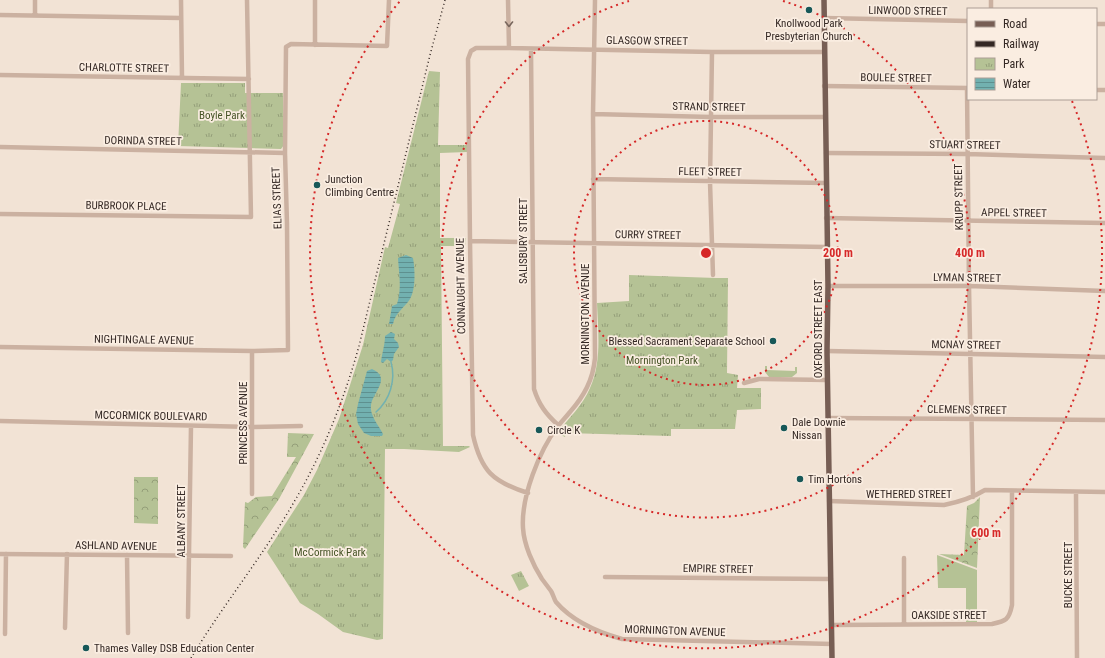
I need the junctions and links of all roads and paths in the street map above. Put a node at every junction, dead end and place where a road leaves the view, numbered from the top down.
1 (35, 0) edge
2 (181, 0) edge
3 (247, 0) edge
4 (315, 0) edge
5 (389, 0) edge
6 (508, 0) edge
7 (595, 0) edge
8 (824, 0) edge
9 (0, 15) edge
10 (35, 16) junction
11 (181, 18) junction
12 (824, 18) junction
13 (967, 21) edge
14 (315, 45) junction
15 (509, 48) junction
16 (531, 49) junction
17 (594, 49) junction
18 (471, 51) joint
19 (712, 52) junction
20 (824, 52) junction
21 (0, 75) edge
22 (182, 78) junction
23 (249, 80) junction
24 (824, 86) junction
25 (967, 88) edge
26 (593, 114) junction
27 (711, 117) junction
28 (826, 117) junction
29 (0, 147) edge
30 (250, 152) junction
31 (285, 153) junction
32 (826, 153) junction
33 (967, 154) junction
34 (1105, 158) edge
35 (593, 179) junction
36 (710, 182) junction
37 (826, 183) junction
38 (0, 214) edge
39 (826, 218) junction
40 (968, 221) junction
41 (1105, 223) edge
42 (470, 241) junction
43 (532, 242) junction
44 (594, 243) junction
45 (712, 245) junction
46 (827, 248) junction
47 (713, 275) dead end
48 (828, 286) junction
49 (968, 286) junction
50 (1105, 291) edge
51 (0, 347) edge
52 (288, 350) joint
53 (252, 351) junction
54 (827, 351) junction
55 (970, 354) junction
56 (1105, 357) edge
57 (827, 380) junction
58 (744, 383) dead end
59 (828, 418) junction
60 (970, 419) junction
61 (1105, 420) edge
62 (0, 421) edge
63 (558, 425) junction
64 (191, 426) junction
65 (301, 426) dead end
66 (252, 427) junction
67 (1012, 491) junction
68 (1076, 492) junction
69 (1105, 492) edge
70 (528, 493) junction
71 (252, 494) dead end
72 (973, 497) junction
73 (829, 501) junction
74 (0, 554) edge
75 (6, 554) junction
76 (67, 554) junction
77 (127, 555) junction
78 (190, 556) junction
79 (232, 556) dead end
80 (904, 558) dead end
81 (605, 577) dead end
82 (831, 579) junction
83 (188, 617) dead end
84 (904, 624) junction
85 (832, 625) junction
86 (65, 628) dead end
87 (128, 633) dead end
88 (5, 634) dead end
89 (832, 644) junction
90 (832, 658) edge
91 (1077, 658) edge

1 - 10 street
2 - 11 street
3 - 23 street
4 - 14 street
5 - 14 street
6 -> 15 street
7 - 17 street, MORNINGTON AVENUE
8 - 12 main road, OXFORD STREET EAST
9 - 10 street
10 - 11 street
11 - 22 street
12 - 13 street, LINWOOD STREET
12 - 20 main road, OXFORD STREET EAST
14 - 31 street, ELIAS STREET
15 - 16 street, GLASGOW STREET
15 - 18 street, GLASGOW STREET
16 - 17 street, GLASGOW STREET
16 - 43 street, SALISBURY STREET
17 - 19 street, GLASGOW STREET
17 - 26 street, MORNINGTON AVENUE
18 - 42 street, CONNAUGHT AVENUE
19 - 20 street, GLASGOW STREET
19 - 27 street
20 - 24 main road, OXFORD STREET EAST
21 - 22 street, CHARLOTTE STREET
22 - 23 street, CHARLOTTE STREET
23 - 30 street
24 - 25 street, BOULEE STREET
24 - 28 main road, OXFORD STREET EAST
25 - 33 street, KRUPP STREET
26 - 27 street, STRAND STREET
26 - 35 street, MORNINGTON AVENUE
27 - 28 street, STRAND STREET
27 - 36 street
28 - 32 main road, OXFORD STREET EAST
29 - 30 street, DORINDA STREET
30 - 31 street, DORINDA STREET
30 - 38 street, BURBROOK PLACE
31 - 52 street, ELIAS STREET
32 - 33 street, STUART STREET
32 - 37 main road, OXFORD STREET EAST
33 - 34 street, STUART STREET
33 - 40 street, KRUPP STREET
35 - 36 street, FLEET STREET
35 - 44 street, MORNINGTON AVENUE
36 - 37 street, FLEET STREET
36 - 45 street
37 - 39 main road, OXFORD STREET EAST
39 - 40 street, APPEL STREET
39 - 46 main road, OXFORD STREET EAST
40 - 41 street, APPEL STREET
40 - 49 street, KRUPP STREET
42 - 43 street, CURRY STREET
42 - 70 street, CONNAUGHT AVENUE
43 - 44 street, CURRY STREET
43 - 63 street, SALISBURY STREET
44 - 45 street, CURRY STREET
44 - 63 street, MORNINGTON AVENUE
45 - 46 street, CURRY STREET
45 - 47 street
46 - 48 main road, OXFORD STREET EAST
48 - 49 street, LYMAN STREET
48 - 54 main road, OXFORD STREET EAST
49 - 50 street, LYMAN STREET
49 - 55 street, KRUPP STREET
51 - 53 street, NIGHTINGALE AVENUE
52 - 53 street, NIGHTINGALE AVENUE
53 - 66 street, PRINCESS AVENUE
54 - 55 street, MCNAY STREET
54 - 57 main road, OXFORD STREET EAST
55 - 56 street, MCNAY STREET
55 - 60 street, KRUPP STREET
57 - 58 street
57 - 59 main road, OXFORD STREET EAST
59 - 60 street, CLEMENS STREET
59 - 73 main road, OXFORD STREET EAST
60 - 61 street, CLEMENS STREET
60 - 72 street, KRUPP STREET
62 - 64 street, MCCORMICK BOULEVARD
63 - 70 street, MORNINGTON AVENUE
64 - 66 street, MCCORMICK BOULEVARD
64 - 78 street, ALBANY STREET
65 - 66 street, MCCORMICK BOULEVARD
66 - 71 street, PRINCESS AVENUE
67 - 68 street, WETHERED STREET
67 - 72 street, WETHERED STREET
67 - 84 street, OAKSIDE STREET
68 - 69 street, WETHERED STREET
68 - 91 street, BUCKE STREET
70 - 89 street, MORNINGTON AVENUE
72 - 73 street, WETHERED STREET
73 - 82 main road, OXFORD STREET EAST
74 - 75 street, ASHLAND AVENUE
75 - 76 street, ASHLAND AVENUE
75 - 88 street
76 - 77 street, ASHLAND AVENUE
76 - 86 street
77 - 78 street, ASHLAND AVENUE
77 - 87 street
78 - 79 street, ASHLAND AVENUE
78 - 83 street, ALBANY STREET
80 - 84 street
81 - 82 street, EMPIRE STREET
82 - 85 main road, OXFORD STREET EAST
84 - 85 street, OAKSIDE STREET
85 - 89 main road, OXFORD STREET EAST
89 - 90 main road, OXFORD STREET EAST

